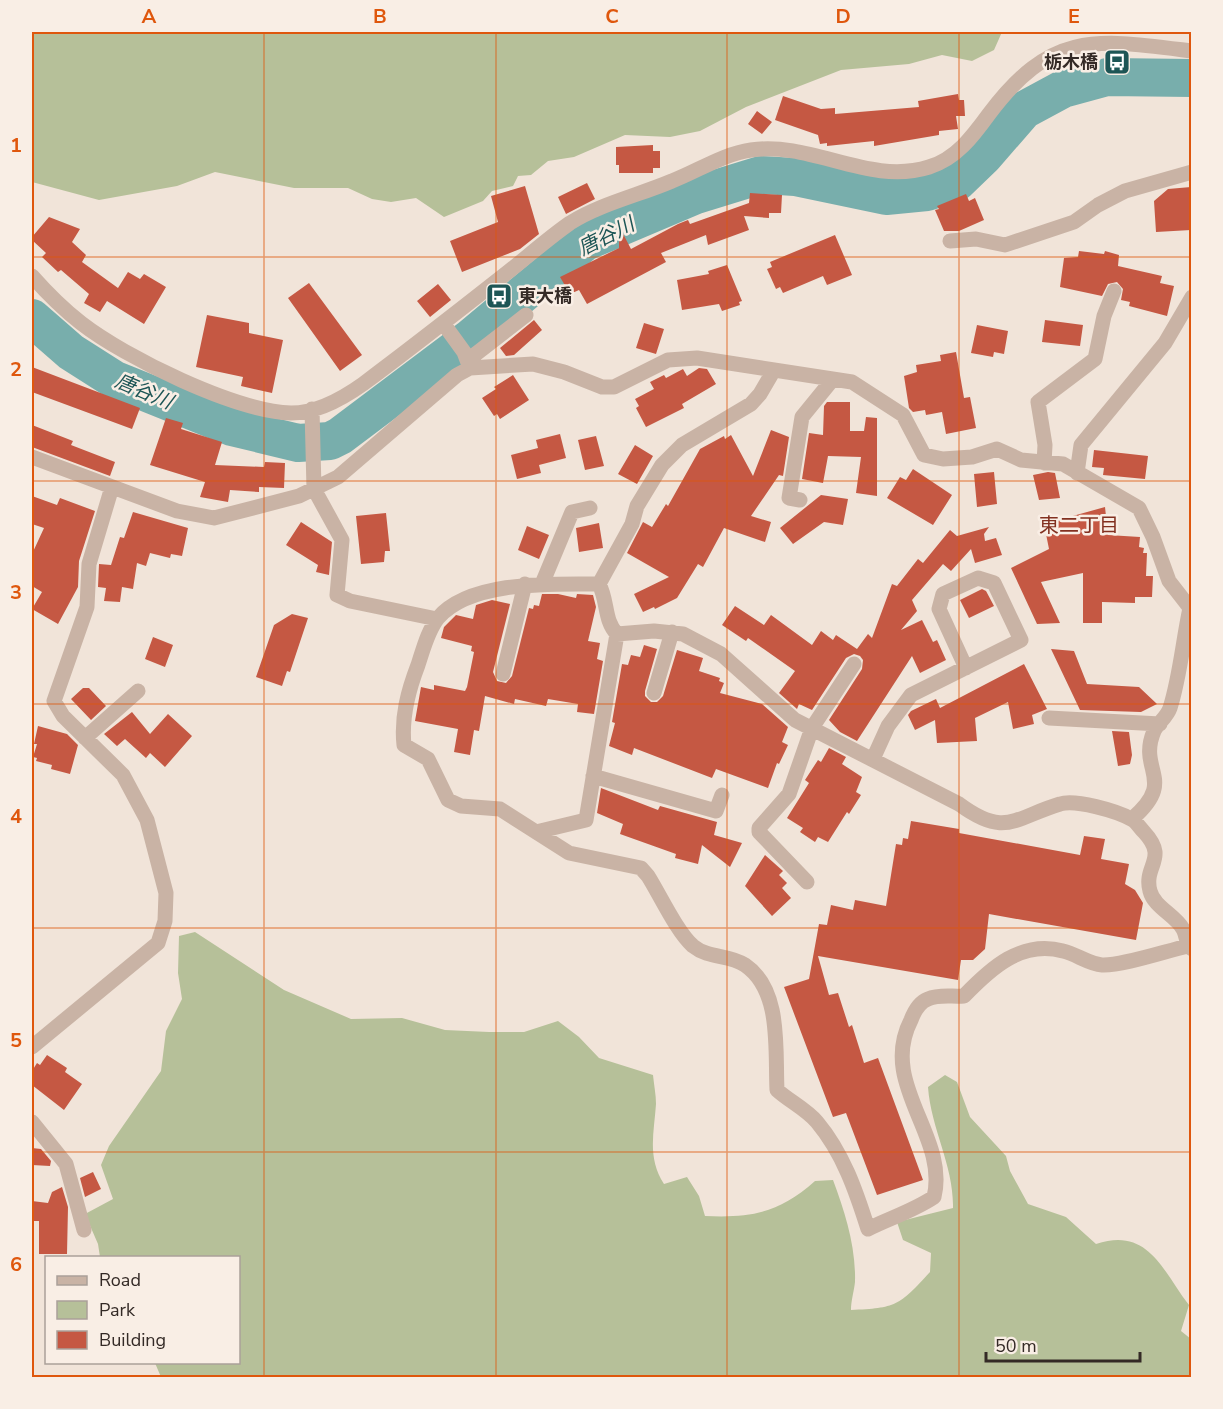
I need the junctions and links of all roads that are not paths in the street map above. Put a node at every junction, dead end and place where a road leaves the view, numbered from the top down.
1 (1191, 51) edge
2 (1191, 172) edge
3 (950, 241) dead end
4 (32, 276) edge
5 (1114, 291) dead end
6 (1191, 297) edge
7 (526, 315) dead end
8 (448, 328) junction
9 (467, 360) junction
10 (774, 370) junction
11 (833, 380) junction
12 (312, 409) junction
13 (32, 457) edge
14 (1044, 462) junction
15 (1077, 473) junction
16 (112, 487) junction
17 (314, 489) junction
18 (801, 500) dead end
19 (590, 508) dead end
20 (525, 584) junction
21 (542, 584) junction
22 (599, 584) junction
23 (437, 619) junction
24 (672, 632) junction
25 (617, 634) junction
26 (854, 664) dead end
27 (966, 668) junction
28 (503, 674) dead end
29 (138, 691) dead end
30 (654, 693) dead end
31 (1049, 718) dead end
32 (1160, 724) junction
33 (812, 728) junction
34 (85, 738) junction
35 (873, 759) junction
36 (593, 776) junction
37 (722, 795) dead end
38 (1132, 819) junction
39 (536, 832) junction
40 (807, 882) dead end
41 (1190, 948) edge
42 (32, 1047) edge
43 (32, 1122) edge
44 (84, 1230) dead end

1 - 8 street
2 - 3 street
4 - 12 street
5 - 14 street
6 - 15 street
7 - 9 street
8 - 9 street
8 - 12 street
9 - 10 street
9 - 17 street
10 - 11 street
10 - 22 street
11 - 14 street
11 - 18 street
12 - 17 street
13 - 16 street
14 - 15 street
15 - 32 street
16 - 17 street
16 - 34 street
17 - 23 street
19 - 21 street
20 - 21 street
20 - 23 street
20 - 28 street
21 - 22 street
22 - 25 street
23 - 39 street
24 - 25 street
24 - 30 street
24 - 33 street
25 - 36 street
26 - 33 street
27 - 27 street
27 - 35 street
29 - 34 street
31 - 32 street
32 - 38 street
33 - 35 street
33 - 40 street
34 - 42 street
35 - 38 street
36 - 37 street
36 - 39 street
38 - 41 street
39 - 41 street
43 - 44 street

